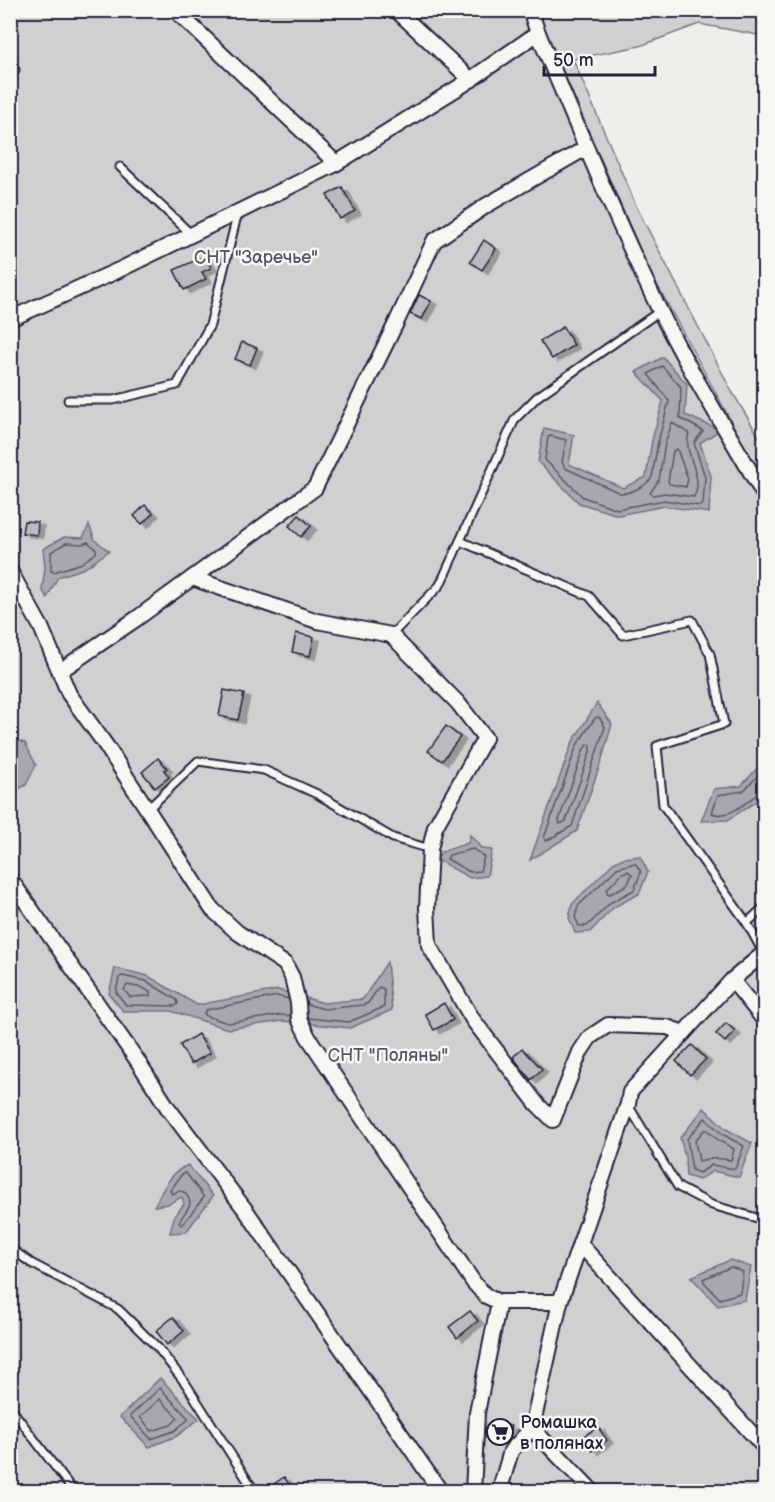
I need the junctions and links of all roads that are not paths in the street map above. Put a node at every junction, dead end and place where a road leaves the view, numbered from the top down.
1 (176, 10) edge
2 (396, 10) edge
3 (531, 10) edge
4 (538, 33) junction
5 (471, 80) junction
6 (586, 148) junction
7 (336, 163) junction
8 (120, 167) dead end
9 (238, 212) junction
10 (192, 235) junction
11 (660, 311) junction
12 (10, 319) edge
13 (68, 400) dead end
14 (765, 495) edge
15 (460, 540) junction
16 (10, 571) edge
17 (192, 578) junction
18 (391, 635) junction
19 (60, 671) junction
20 (147, 810) junction
21 (430, 849) junction
22 (10, 879) edge
23 (765, 908) edge
24 (747, 923) junction
25 (764, 954) edge
26 (732, 980) junction
27 (765, 1020) edge
28 (684, 1033) junction
29 (628, 1104) junction
30 (765, 1220) edge
31 (580, 1244) junction
32 (10, 1248) edge
33 (500, 1302) junction
34 (560, 1302) junction
35 (10, 1407) edge
36 (532, 1428) junction
37 (765, 1447) edge
38 (74, 1491) edge
39 (255, 1491) edge
40 (441, 1491) edge
41 (473, 1491) edge
42 (499, 1491) edge
43 (593, 1491) edge

1 - 7 street
2 - 5 street
3 - 4 street
4 - 5 street
4 - 6 street
5 - 7 street
6 - 11 street
6 - 17 street
7 - 9 street
8 - 10 lane
9 - 10 street
9 - 13 lane
10 - 12 street
11 - 14 street
11 - 15 lane
15 - 18 lane
15 - 24 lane
16 - 19 street
17 - 18 street
17 - 19 street
18 - 21 street
19 - 20 street
20 - 21 lane
20 - 33 street
21 - 28 street
22 - 40 street
23 - 24 lane
24 - 25 lane
25 - 26 street
26 - 27 street
26 - 28 street
28 - 29 street
29 - 30 lane
29 - 31 street
31 - 34 street
31 - 37 street
32 - 39 lane
33 - 34 street
33 - 41 street
34 - 36 street
35 - 38 lane
36 - 42 street
36 - 43 street

